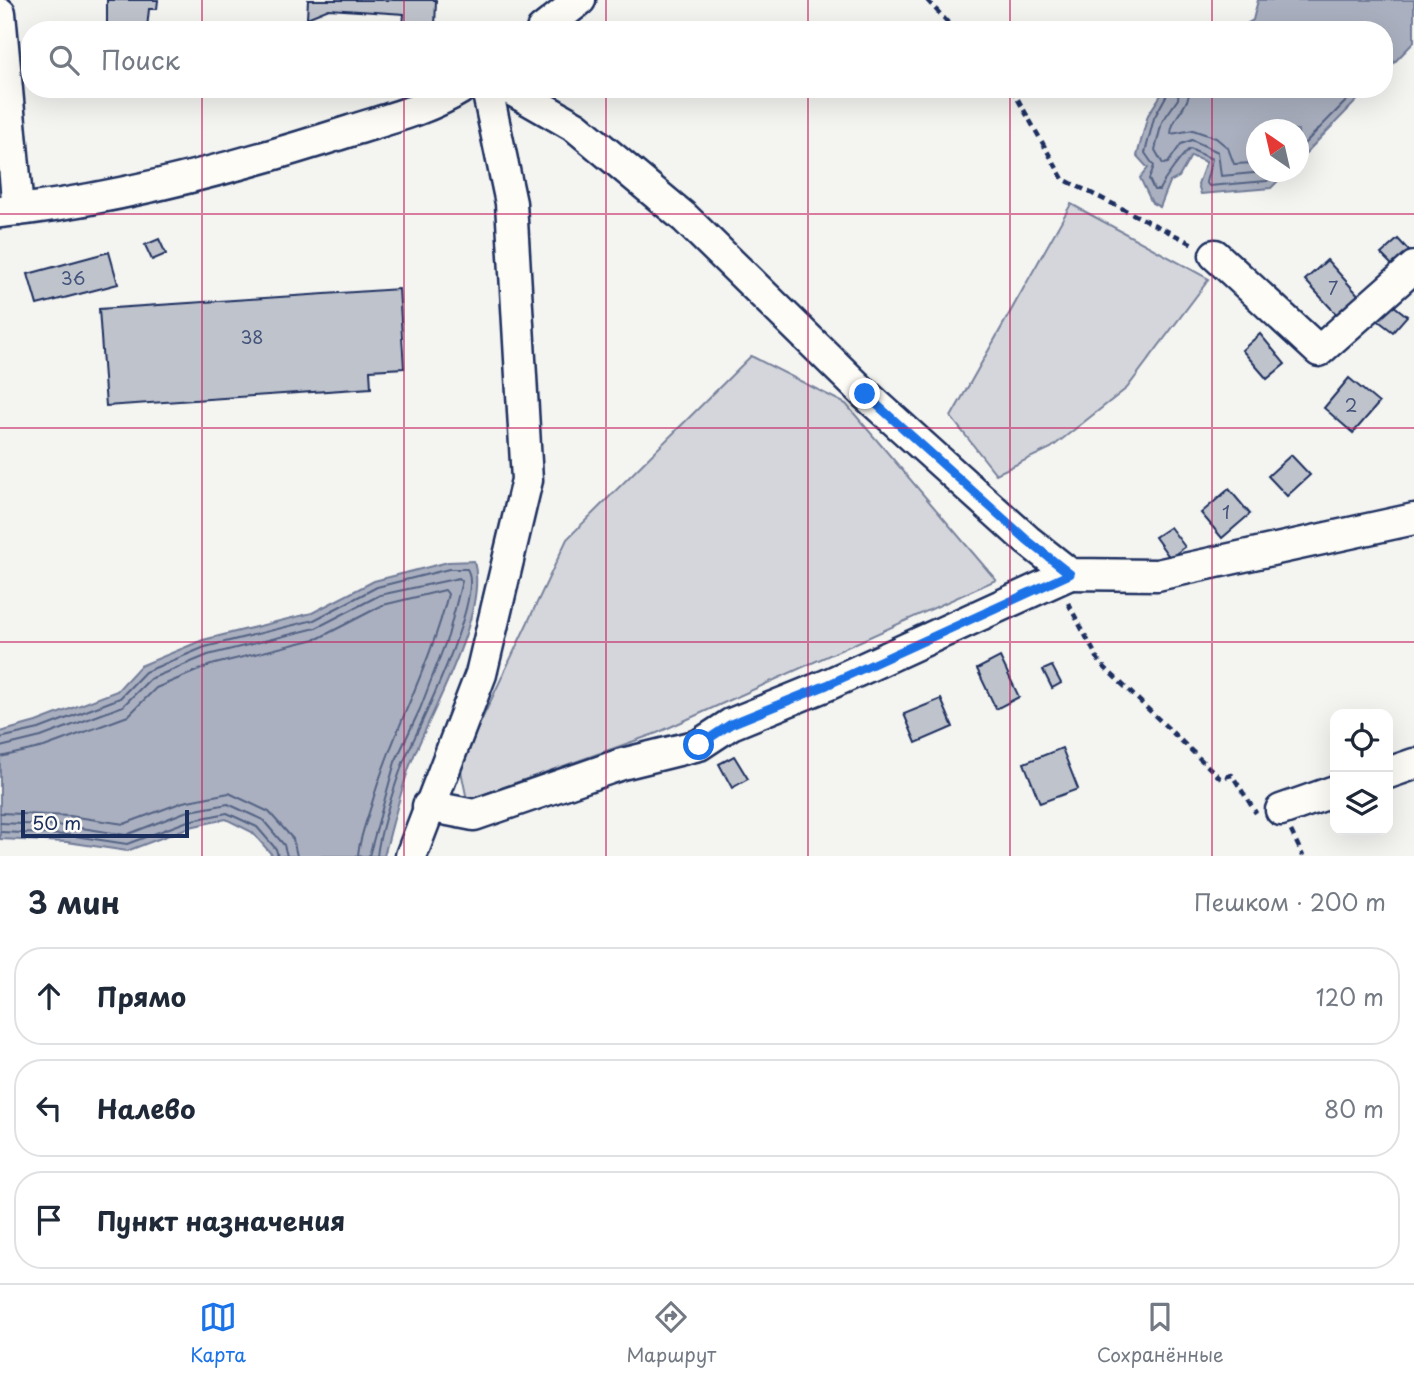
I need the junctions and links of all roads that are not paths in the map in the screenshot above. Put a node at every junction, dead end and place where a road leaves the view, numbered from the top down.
1 (580, 0) edge
2 (0, 13) edge
3 (553, 21) edge
4 (441, 98) edge
5 (489, 98) edge
6 (526, 98) edge
7 (9, 211) edge
8 (1214, 255) road end
9 (1414, 267) edge
10 (1414, 519) edge
11 (1070, 574) junction
12 (1414, 764) edge
13 (1391, 772) edge
14 (1330, 793) edge
15 (428, 806) junction
16 (1281, 810) road end
17 (411, 856) edge

1 - 3 street
2 - 7 street
4 - 7 street
5 - 15 street
6 - 11 street
8 - 9 street
10 - 11 street
11 - 15 street
12 - 13 street
14 - 16 street
15 - 17 street

